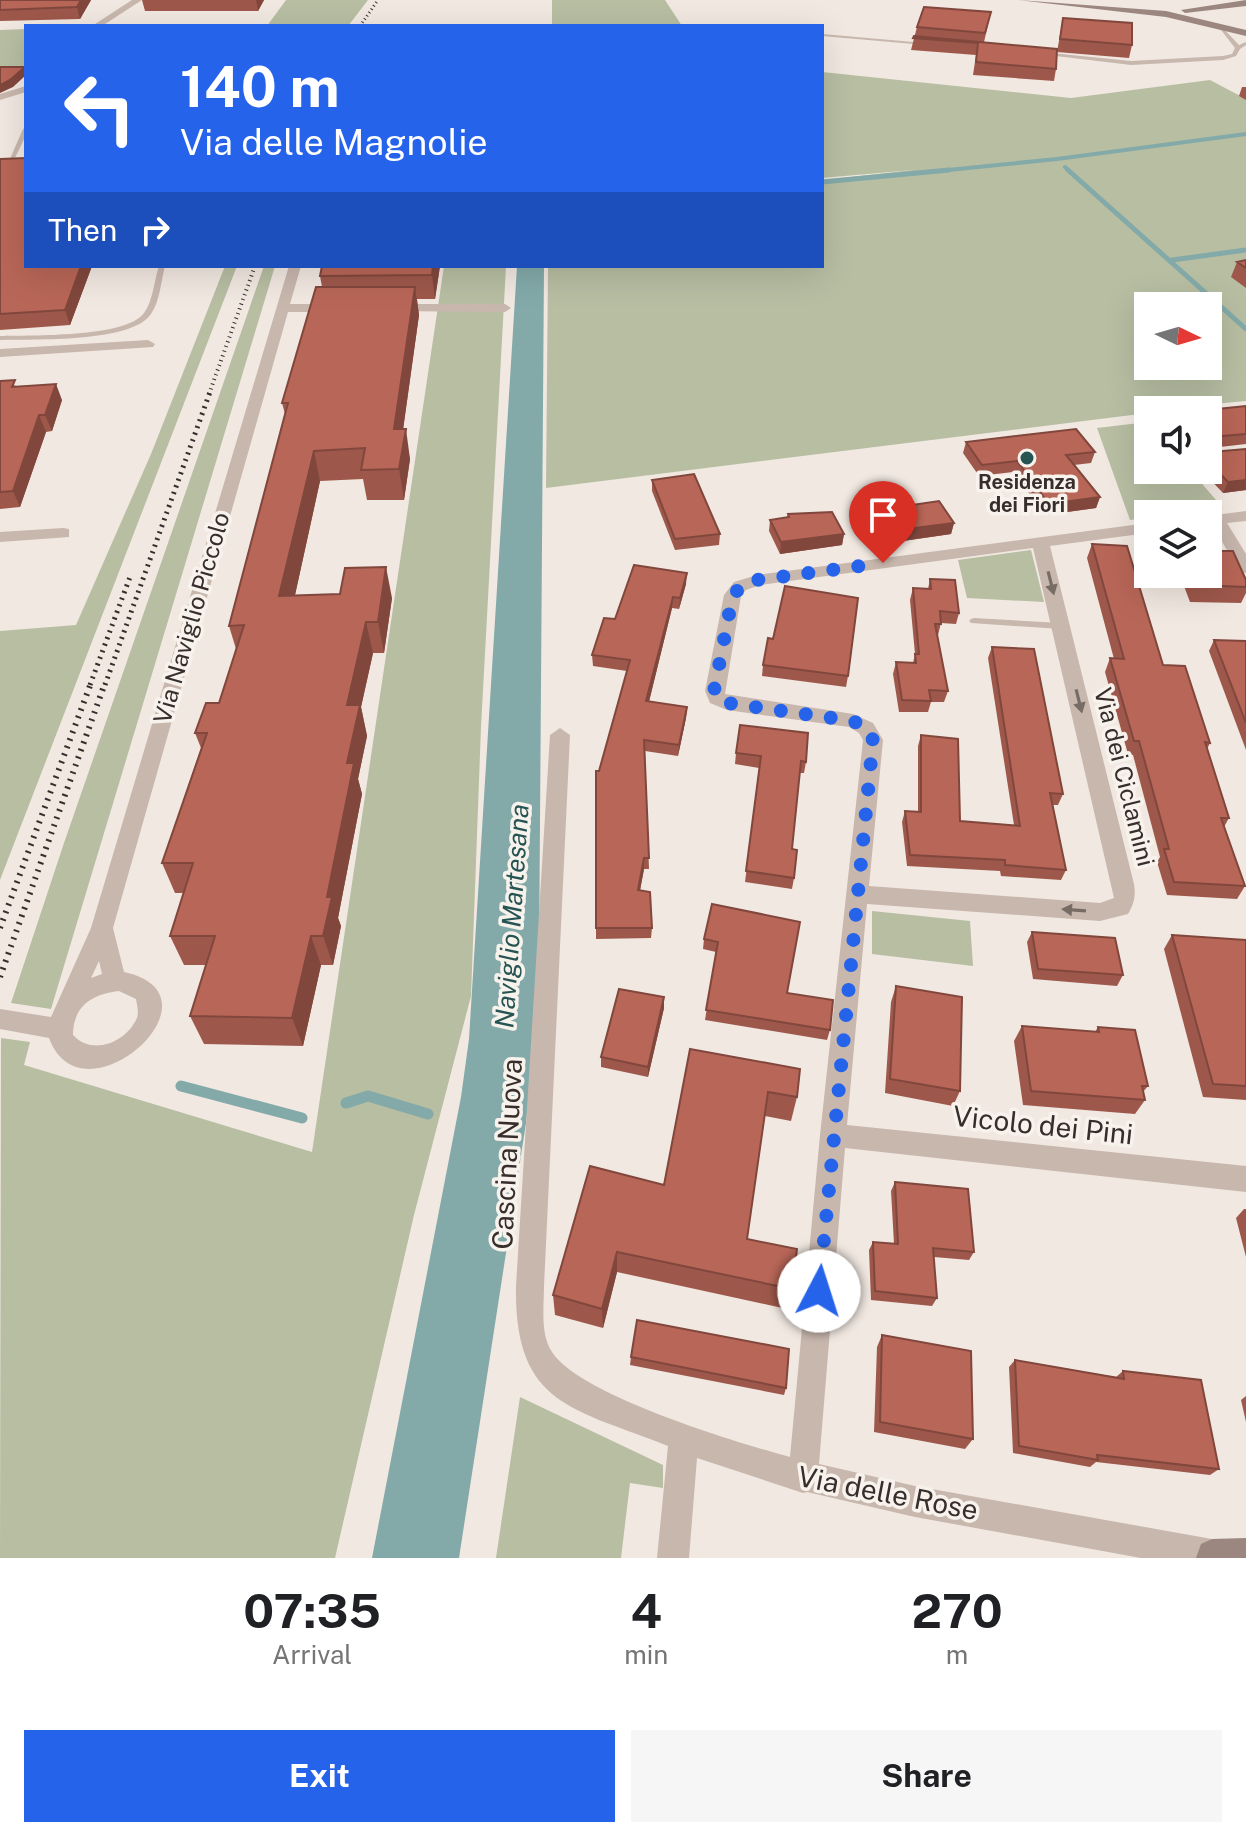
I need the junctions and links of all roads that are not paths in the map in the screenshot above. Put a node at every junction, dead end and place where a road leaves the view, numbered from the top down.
1 (138, 0) edge
2 (1022, 0) edge
3 (1203, 0) edge
4 (1246, 3) edge
5 (1212, 5) edge
6 (1137, 10) junction
7 (1157, 10) junction
8 (99, 24) edge
9 (1219, 25) junction
10 (1246, 33) edge
11 (824, 35) edge
12 (1246, 43) edge
13 (937, 45) edge
14 (1238, 48) junction
15 (1031, 53) edge
16 (24, 90) edge
17 (0, 97) edge
18 (24, 133) edge
19 (24, 161) edge
20 (24, 167) edge
21 (13, 168) edge
22 (161, 268) edge
23 (294, 268) edge
24 (282, 308) junction
25 (346, 308) edge
26 (378, 308) edge
27 (505, 308) dead end
28 (0, 338) edge
29 (148, 344) dead end
30 (0, 353) edge
31 (1246, 516) edge
32 (1222, 519) edge
33 (1134, 530) edge
34 (63, 533) dead end
35 (1222, 534) edge
36 (0, 537) edge
37 (1040, 541) junction
38 (1246, 568) edge
39 (974, 621) dead end
40 (1061, 626) junction
41 (560, 735) dead end
42 (857, 894) junction
43 (102, 928) junction
44 (115, 981) junction
45 (71, 1002) junction
46 (3, 1020) edge
47 (59, 1029) junction
48 (833, 1135) junction
49 (1246, 1179) edge
50 (684, 1440) junction
51 (803, 1478) junction
52 (1246, 1554) edge
53 (1212, 1556) edge
54 (673, 1558) edge

1 - 8 street
2 - 6 main road
3 - 7 main road
4 - 5 main road
5 - 7 main road
5 - 9 main road
6 - 7 main road
6 - 9 main road
9 - 10 main road
9 - 14 lane
11 - 13 lane
12 - 14 lane
14 - 15 lane
16 - 17 street
18 - 19 lane
20 - 21 lane
22 - 28 lane
23 - 24 street, Via Naviglio Piccolo
24 - 25 street
24 - 43 street, Via Naviglio Piccolo
26 - 27 street
29 - 30 street
31 - 32 street
33 - 37 street
34 - 36 street
35 - 38 street
37 -> 40 street, Via dei Ciclamini
37 - 42 street
39 - 40 lane
40 -> 42 street, Via dei Ciclamini
41 - 50 street, Cascina Nuova
42 - 48 street
43 - 44 street, Via Naviglio Piccolo
43 - 45 street, Via Naviglio Piccolo
44 - 45 street
44 - 47 street
45 - 47 street, Via Naviglio Piccolo
46 - 47 street
48 - 49 street, Vicolo dei Pini
48 - 51 street
50 - 51 street, Via delle Rose
50 - 54 street
51 - 53 street, Via delle Rose
52 - 53 main road

